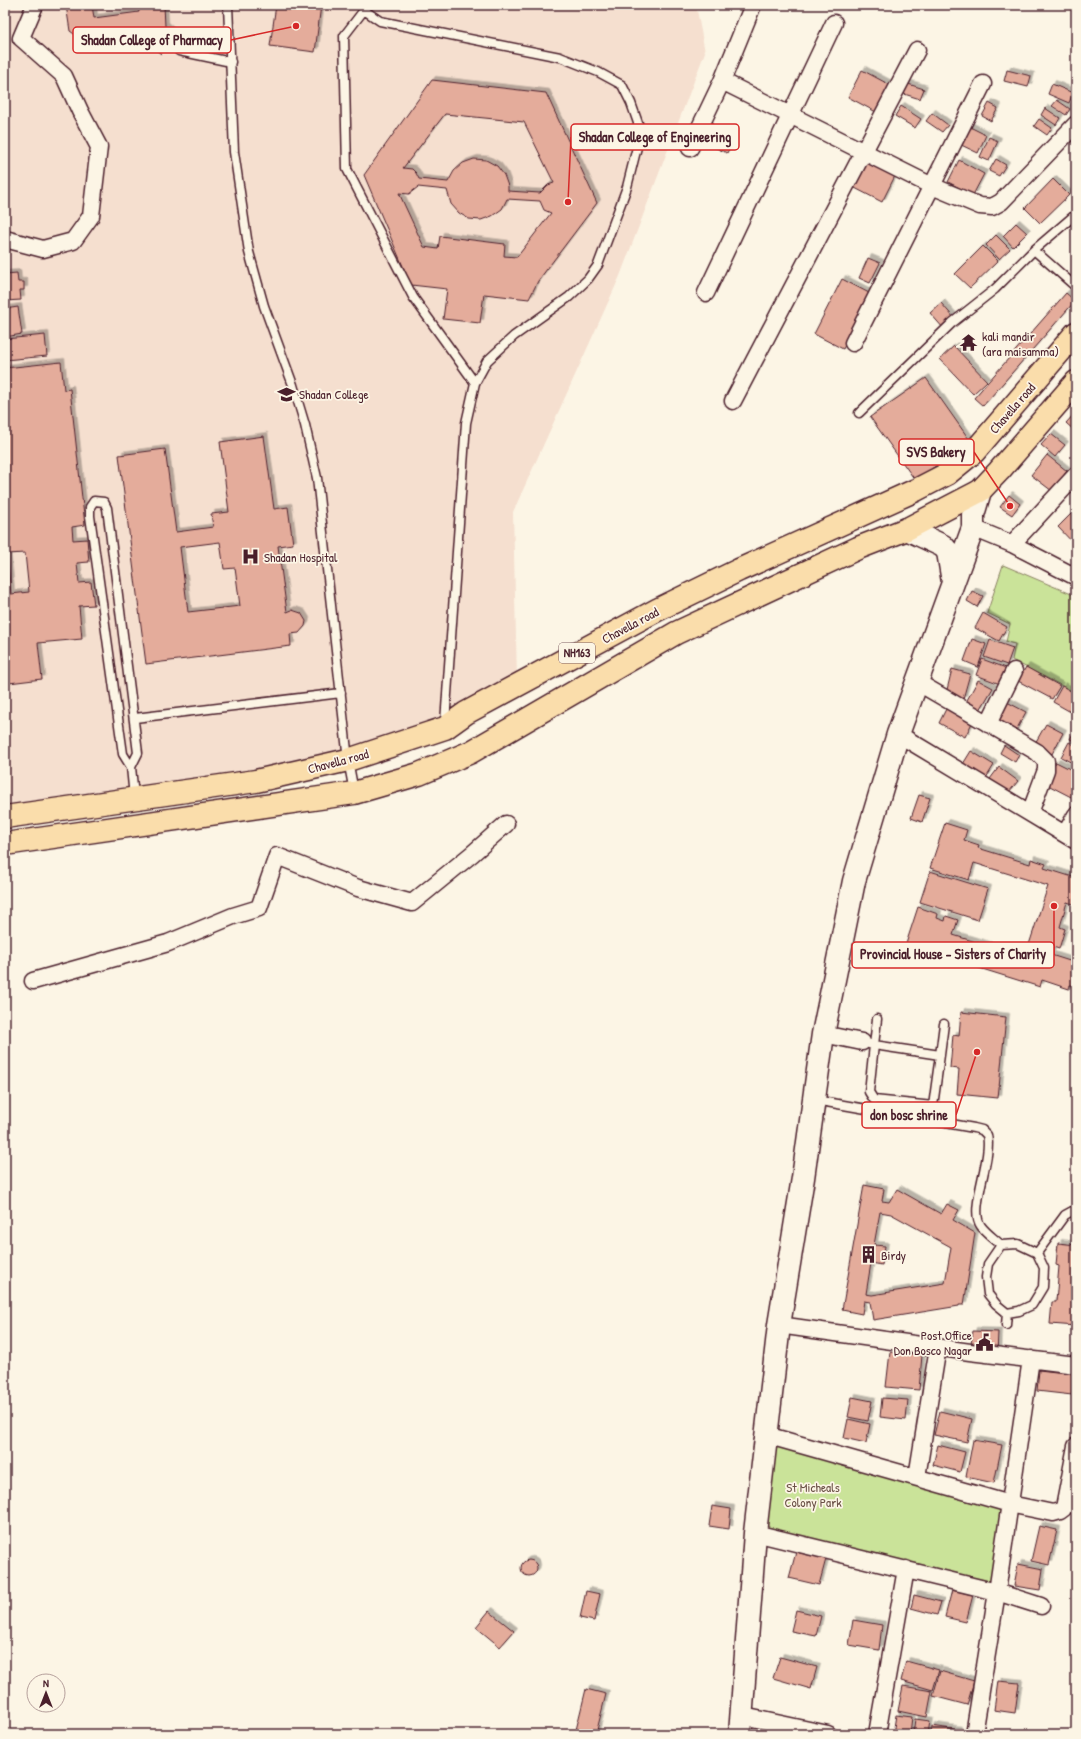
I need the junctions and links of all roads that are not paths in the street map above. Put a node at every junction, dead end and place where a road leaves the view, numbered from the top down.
1 (35, 5) edge
2 (228, 5) edge
3 (753, 5) edge
4 (363, 7) edge
5 (834, 23) dead end
6 (179, 50) dead end
7 (917, 50) dead end
8 (231, 62) junction
9 (722, 81) junction
10 (984, 84) dead end
11 (791, 116) junction
12 (1076, 124) edge
13 (690, 148) dead end
14 (864, 152) junction
15 (932, 186) junction
16 (1076, 214) edge
17 (5, 239) edge
18 (1034, 250) junction
19 (1076, 287) edge
20 (706, 293) dead end
21 (1076, 333) edge
22 (853, 343) dead end
23 (1076, 382) edge
24 (475, 383) junction
25 (733, 400) dead end
26 (859, 413) dead end
27 (1076, 475) edge
28 (980, 491) junction
29 (973, 528) junction
30 (907, 529) junction
31 (1012, 544) junction
32 (1076, 577) edge
33 (953, 582) junction
34 (1014, 671) dead end
35 (916, 682) junction
36 (341, 693) junction
37 (135, 718) junction
38 (988, 724) junction
39 (445, 728) junction
40 (898, 734) junction
41 (348, 760) junction
42 (131, 767) junction
43 (354, 793) junction
44 (135, 799) junction
45 (1030, 813) junction
46 (1076, 815) edge
47 (5, 817) edge
48 (506, 824) dead end
49 (1071, 837) edge
50 (5, 844) edge
51 (33, 981) dead end
52 (877, 1019) dead end
53 (944, 1024) dead end
54 (823, 1034) junction
55 (868, 1044) junction
56 (940, 1055) junction
57 (814, 1100) junction
58 (1076, 1209) edge
59 (1001, 1245) junction
60 (1037, 1254) junction
61 (1007, 1313) junction
62 (778, 1325) junction
63 (1006, 1325) dead end
64 (938, 1347) junction
65 (1031, 1359) junction
66 (1076, 1365) edge
67 (766, 1435) junction
68 (1076, 1446) edge
69 (917, 1477) junction
70 (1010, 1504) junction
71 (755, 1534) junction
72 (906, 1569) junction
73 (997, 1592) junction
74 (1041, 1606) dead end
75 (742, 1725) edge
76 (828, 1734) edge
77 (877, 1734) edge
78 (974, 1734) edge

1 - 17 street
2 - 8 lane
3 - 9 street
4 - 24 lane
4 - 24 lane
5 - 11 street
6 - 8 lane
7 - 14 street
8 - 36 lane
9 - 11 street
9 - 13 street
10 - 15 street
11 - 14 street
11 - 20 street
12 - 15 street
14 - 15 street
14 - 25 street
15 - 22 street
16 - 18 lane
18 - 19 lane
18 - 26 lane
21 - 39 highway, Chavella road / NH163
23 - 28 highway, NH163
24 - 39 lane
27 - 31 street
28 - 29 main road
28 - 30 highway, NH163
29 - 31 street
29 - 33 main road
30 - 33 main road
30 - 43 highway, NH163
31 - 32 street
33 - 35 main road
34 - 38 street
35 - 38 street
35 - 40 main road
36 - 37 lane
36 - 41 lane
37 - 42 lane
37 - 42 lane
38 - 45 street
39 - 41 highway, Chavella road / NH163
40 - 45 street
40 - 54 main road
41 - 43 lane
41 - 44 highway, Chavella road / NH163
42 - 44 lane
43 - 50 highway, NH163
44 - 47 highway, Chavella road / NH163
45 - 49 street
46 - 49 street
48 - 51 street
52 - 55 lane
53 - 56 lane
54 - 55 street
54 - 57 main road
55 - 56 lane
55 - 56 lane
57 - 59 lane
57 - 62 main road
58 - 60 lane
59 - 60 lane
59 - 61 lane
60 - 61 lane
61 - 63 lane
62 - 64 street
62 - 67 main road
64 - 65 street
64 - 69 street
65 - 66 street
65 - 70 street
67 - 69 street
67 - 71 main road
68 - 70 street
69 - 70 street
70 - 73 street
71 - 72 street
71 - 75 main road
72 - 73 street
72 - 77 street
73 - 74 street
73 - 78 street
75 - 76 street

